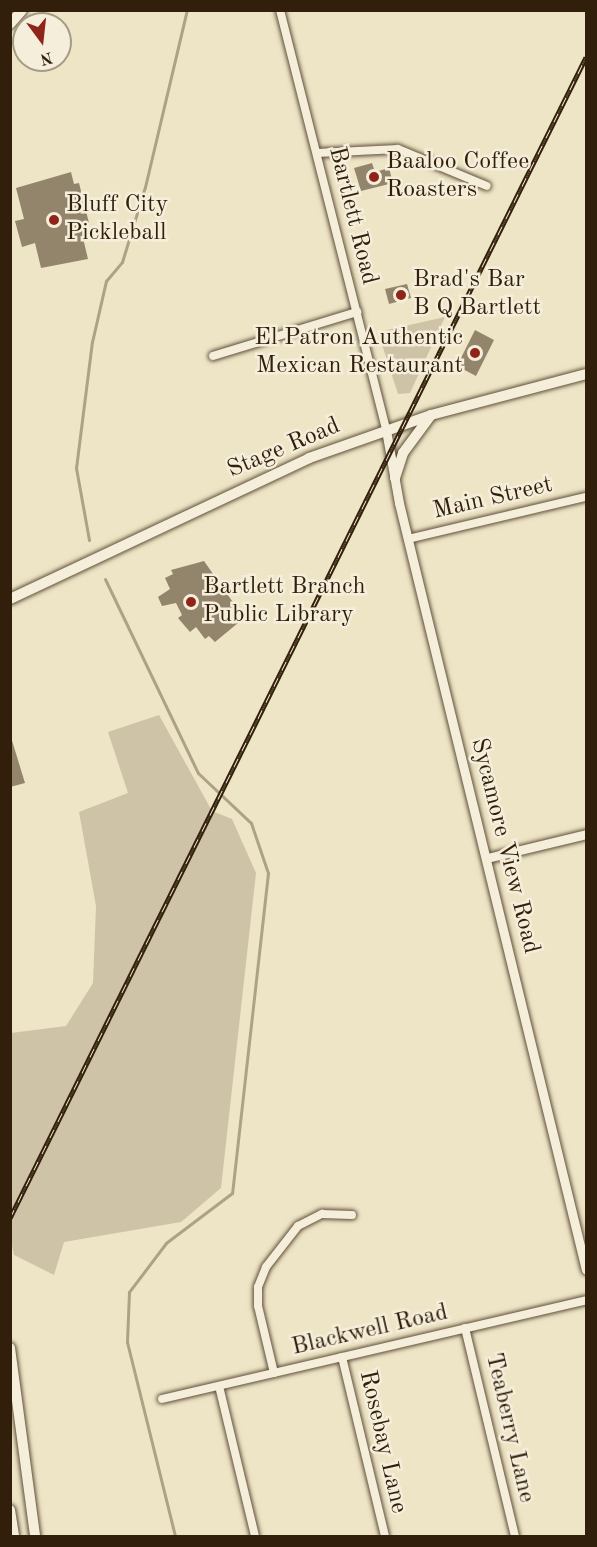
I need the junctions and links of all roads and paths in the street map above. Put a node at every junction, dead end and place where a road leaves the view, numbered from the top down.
1 (22, 10) edge
2 (280, 10) edge
3 (10, 24) edge
4 (316, 153) junction
5 (487, 186) dead end
6 (357, 312) junction
7 (213, 356) dead end
8 (586, 374) edge
9 (431, 415) junction
10 (386, 430) junction
11 (395, 478) junction
12 (586, 497) edge
13 (408, 539) junction
14 (10, 599) edge
15 (586, 834) edge
16 (488, 858) junction
17 (352, 1215) dead end
18 (586, 1270) edge
19 (586, 1300) edge
20 (465, 1328) junction
21 (10, 1348) edge
22 (342, 1357) junction
23 (274, 1373) junction
24 (219, 1386) junction
25 (162, 1399) dead end
26 (10, 1510) edge
27 (15, 1536) edge
28 (35, 1536) edge
29 (255, 1536) edge
30 (385, 1536) edge
31 (515, 1536) edge

1 - 3 main road
2 - 4 street, Bartlett Road
4 - 5 street
4 - 6 street, Bartlett Road
6 - 7 street
6 - 10 street, Bartlett Road
8 - 9 main road, Stage Road
9 - 10 main road, Stage Road
9 - 11 main road
10 - 11 street, Sycamore View Road
10 - 14 main road, Stage Road
11 - 13 street, Sycamore View Road
12 - 13 street, Main Street
13 - 16 street, Sycamore View Road
15 - 16 street
16 - 18 street, Sycamore View Road
17 - 23 street
19 - 20 street, Blackwell Road
20 - 22 street, Blackwell Road
20 - 31 street, Teaberry Lane
21 - 28 main road
22 - 23 street, Blackwell Road
22 - 30 street, Rosebay Lane
23 - 24 street, Blackwell Road
24 - 25 street, Blackwell Road
24 - 29 street
26 - 27 main road

